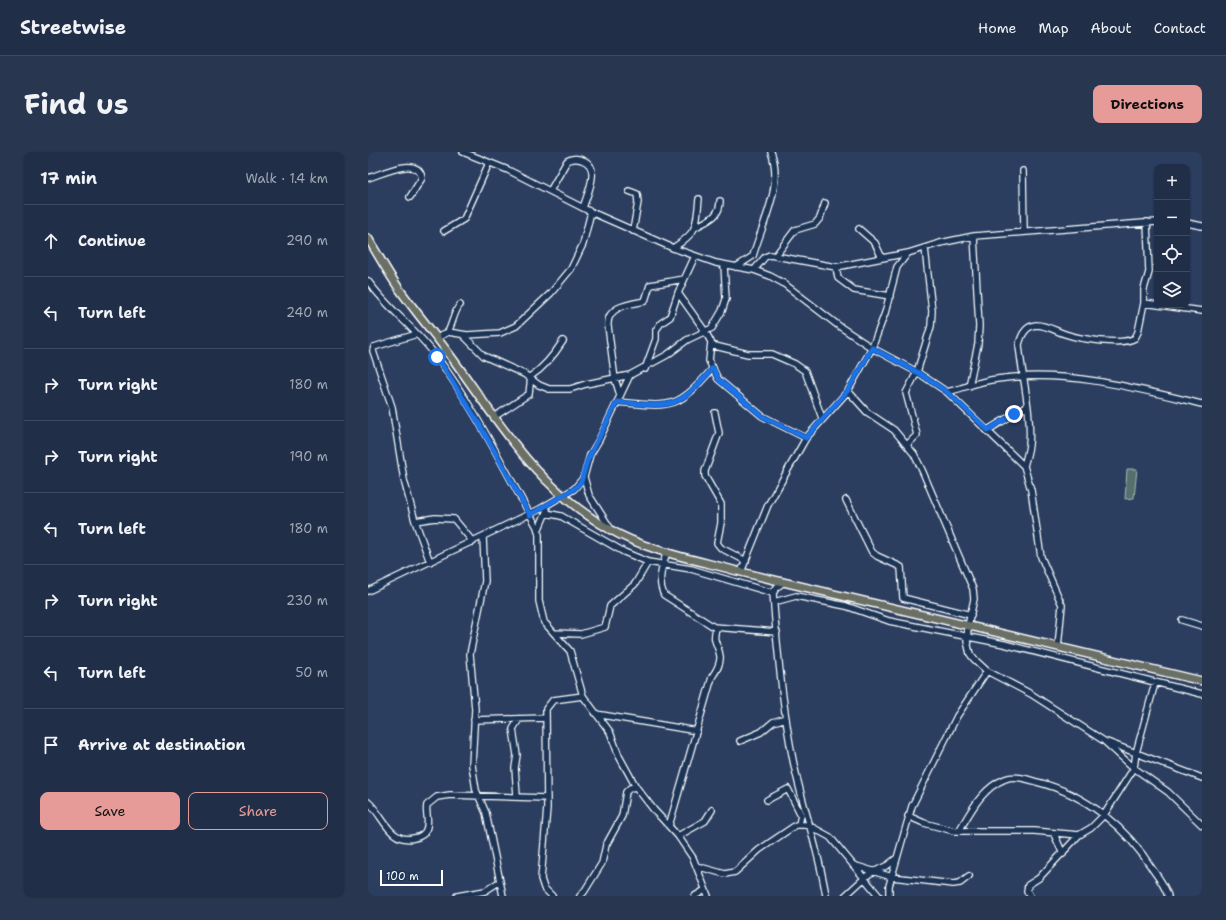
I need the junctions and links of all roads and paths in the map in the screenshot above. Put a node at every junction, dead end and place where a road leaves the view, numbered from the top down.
1 (463, 152) edge
2 (771, 152) edge
3 (489, 163) junction
4 (1023, 171) dead end
5 (368, 178) edge
6 (550, 191) junction
7 (629, 191) dead end
8 (410, 198) dead end
9 (699, 199) dead end
10 (720, 201) dead end
11 (825, 203) dead end
12 (583, 208) junction
13 (591, 212) junction
14 (1147, 222) junction
15 (1154, 222) edge
16 (1190, 224) edge
17 (1202, 226) edge
18 (696, 227) junction
19 (860, 229) dead end
20 (633, 231) junction
21 (444, 232) dead end
22 (1024, 232) junction
23 (974, 236) junction
24 (368, 238) edge
25 (673, 248) junction
26 (925, 248) junction
27 (908, 253) junction
28 (776, 255) junction
29 (695, 256) junction
30 (882, 258) junction
31 (724, 265) junction
32 (736, 267) junction
33 (836, 267) junction
34 (754, 270) junction
35 (684, 279) junction
36 (368, 282) edge
37 (678, 293) junction
38 (890, 296) junction
39 (1144, 303) junction
40 (460, 305) dead end
41 (1202, 312) edge
42 (448, 332) junction
43 (706, 332) junction
44 (417, 334) junction
45 (463, 335) junction
46 (437, 338) junction
47 (563, 341) dead end
48 (711, 345) junction
49 (872, 348) junction
50 (713, 368) junction
51 (645, 369) junction
52 (917, 372) junction
53 (630, 375) junction
54 (1022, 377) junction
55 (531, 378) junction
56 (615, 379) junction
57 (969, 386) junction
58 (848, 390) junction
59 (947, 392) junction
60 (620, 395) junction
61 (617, 402) junction
62 (1202, 404) edge
63 (1027, 406) junction
64 (715, 413) dead end
65 (494, 417) junction
66 (822, 418) junction
67 (988, 430) junction
68 (806, 438) junction
69 (907, 445) junction
70 (1024, 466) junction
71 (584, 477) junction
72 (562, 496) junction
73 (846, 500) dead end
74 (548, 505) junction
75 (546, 513) junction
76 (530, 515) junction
77 (415, 522) junction
78 (612, 531) junction
79 (538, 532) junction
80 (483, 537) junction
81 (474, 542) junction
82 (667, 552) junction
83 (746, 561) junction
84 (430, 562) junction
85 (648, 562) junction
86 (662, 565) junction
87 (742, 572) junction
88 (784, 582) junction
89 (368, 591) edge
90 (774, 593) junction
91 (774, 602) junction
92 (970, 615) junction
93 (1182, 620) dead end
94 (968, 626) junction
95 (1202, 626) edge
96 (716, 628) junction
97 (777, 632) junction
98 (554, 633) junction
99 (968, 636) junction
100 (1058, 647) junction
101 (987, 671) junction
102 (1202, 681) edge
103 (1156, 684) junction
104 (1202, 694) edge
105 (583, 696) junction
106 (596, 714) junction
107 (546, 718) junction
108 (786, 718) junction
109 (519, 719) junction
110 (474, 720) junction
111 (697, 731) junction
112 (740, 741) dead end
113 (1104, 741) junction
114 (1136, 753) junction
115 (1134, 768) junction
116 (1202, 778) edge
117 (636, 787) junction
118 (478, 795) junction
119 (517, 796) junction
120 (546, 798) junction
121 (767, 800) dead end
122 (368, 802) edge
123 (712, 810) dead end
124 (1104, 815) junction
125 (908, 816) junction
126 (799, 824) junction
127 (808, 825) junction
128 (1202, 825) edge
129 (669, 826) junction
130 (959, 831) junction
131 (1054, 834) junction
132 (1079, 835) junction
133 (678, 836) junction
134 (1063, 854) junction
135 (897, 858) junction
136 (853, 865) junction
137 (696, 866) junction
138 (873, 872) junction
139 (969, 876) dead end
140 (892, 877) junction
141 (864, 878) junction
142 (499, 882) junction
143 (707, 893) edge
144 (457, 896) edge
145 (503, 896) edge
146 (552, 896) edge
147 (580, 896) edge
148 (695, 896) edge
149 (826, 896) edge
150 (845, 896) edge
151 (879, 896) edge
152 (889, 896) edge
153 (1030, 896) edge
154 (1168, 896) edge

1 - 3 street
2 - 32 street
3 - 6 street
3 - 21 street
4 - 22 street
5 - 8 street
6 - 12 street
6 - 12 street
7 - 20 street
9 - 18 street
10 - 18 street
11 - 28 street
12 - 13 street
13 - 20 street
13 - 45 street
14 - 15 street
14 - 22 street
14 - 39 street
16 - 17 street
18 - 25 street
19 - 30 street
20 - 25 street
22 - 23 street
23 - 26 street
23 - 57 street
24 - 46 main road
25 - 29 street
26 - 27 street
26 - 52 street
27 - 30 street
27 - 38 street
28 - 33 street
28 - 34 street
29 - 31 street
29 - 35 street
30 - 33 street
31 - 32 street
31 - 43 street
32 - 34 street
33 - 38 street
34 - 49 street
35 - 37 street
35 - 56 street
36 - 44 street
37 - 43 street
37 - 51 street
38 - 49 street
39 - 41 street
39 - 54 street
40 - 42 street
42 - 45 street
42 - 46 street
43 - 48 street
43 - 51 street
44 - 76 street
44 - 77 street
45 - 55 street
46 - 65 main road
47 - 55 street
48 - 50 street
48 - 66 street
49 - 52 street
49 - 58 street
50 - 61 street
50 - 68 street
51 - 53 street
52 - 59 street
52 - 69 street
53 - 56 street
53 - 60 street
54 - 57 street
54 - 62 street
54 - 63 street
55 - 56 street
55 - 65 street
56 - 60 street
57 - 59 street
58 - 66 street
58 - 69 street
59 - 67 street
60 - 61 street
61 - 71 street
63 - 67 street
63 - 70 street
64 - 83 street
65 - 72 main road
66 - 68 street
67 - 70 street
68 - 83 street
69 - 92 street
70 - 100 street
71 - 72 street
71 - 78 street
72 - 74 street
72 - 78 main road
73 - 92 street
74 - 75 street
74 - 76 street
75 - 79 street
75 - 85 street
76 - 79 street
76 - 80 street
77 - 81 street
77 - 84 street
78 - 82 main road
79 - 98 street
80 - 81 street
80 - 110 street
81 - 84 street
82 - 86 street
82 - 87 main road
83 - 87 street
84 - 89 street
85 - 86 street
85 - 98 street
86 - 90 street
86 - 96 street
87 - 88 main road
88 - 90 street
88 - 94 main road
90 - 91 street
91 - 97 street
91 - 99 street
92 - 94 street
93 - 95 street
94 - 99 street
94 - 100 main road
96 - 97 street
96 - 111 street
97 - 108 street
98 - 105 street
99 - 101 street
99 - 103 street
100 - 102 main road
101 - 113 street
101 - 125 street
103 - 104 street
103 - 114 street
105 - 106 street
105 - 107 street
106 - 111 street
106 - 117 street
107 - 109 street
107 - 120 street
108 - 112 street
108 - 127 street
109 - 110 street
109 - 119 street
110 - 118 street
111 - 129 street
113 - 114 street
113 - 115 street
114 - 115 street
114 - 116 street
115 - 124 street
115 - 128 street
117 - 129 street
117 - 147 street
118 - 119 street
118 - 122 street
118 - 142 street
119 - 120 street
120 - 146 street
121 - 126 street
123 - 133 street
124 - 130 street
124 - 132 street
124 - 154 street
125 - 130 street
125 - 135 street
126 - 127 street
126 - 137 street
127 - 136 street
127 - 149 street
129 - 133 street
130 - 131 street
131 - 132 street
131 - 134 street
132 - 134 street
133 - 137 street
134 - 153 street
135 - 138 street
135 - 140 street
136 - 138 street
136 - 141 street
137 - 143 street
138 - 140 street
138 - 141 street
139 - 140 street
140 - 152 street
141 - 150 street
141 - 151 street
142 - 144 street
142 - 145 street
143 - 148 street

